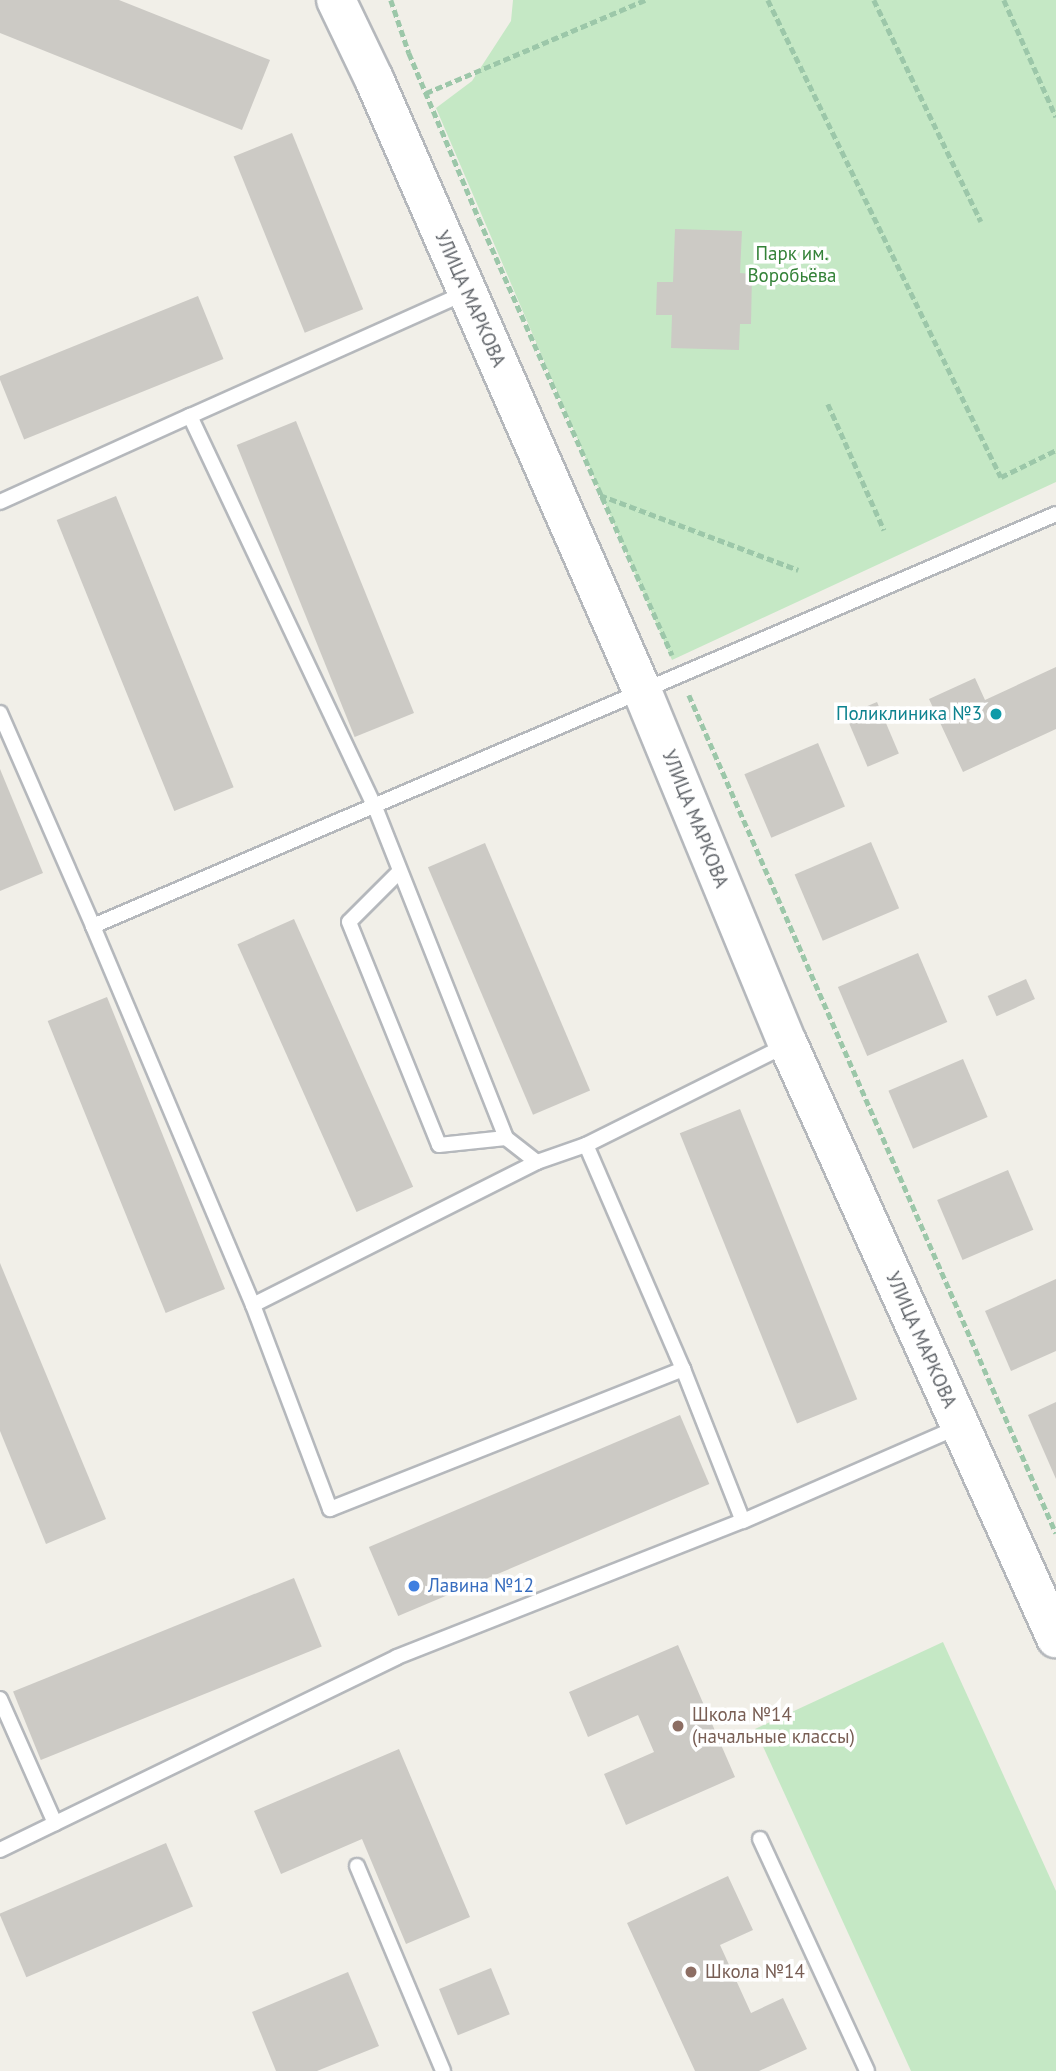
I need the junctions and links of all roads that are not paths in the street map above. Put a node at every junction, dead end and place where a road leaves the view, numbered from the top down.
1 (336, 0) edge
2 (467, 292) junction
3 (190, 416) junction
4 (0, 502) edge
5 (1056, 514) edge
6 (643, 693) junction
7 (0, 713) edge
8 (375, 807) junction
9 (398, 873) junction
10 (93, 926) junction
11 (788, 1044) junction
12 (506, 1138) junction
13 (586, 1145) junction
14 (537, 1162) junction
15 (253, 1305) junction
16 (683, 1369) junction
17 (960, 1427) junction
18 (743, 1521) junction
19 (1056, 1638) edge
20 (0, 1699) edge
21 (55, 1823) junction
22 (760, 1839) dead end
23 (0, 1850) edge
24 (357, 1866) dead end
25 (443, 2071) edge
26 (867, 2071) edge

1 - 2 main road, УЛИЦА МАРКОВА
2 - 3 lane
2 - 6 main road, УЛИЦА МАРКОВА
3 - 4 lane
3 - 8 lane
5 - 6 lane
6 - 8 lane
6 - 11 main road, УЛИЦА МАРКОВА
7 - 10 lane
8 - 9 lane
8 - 10 lane
9 - 12 lane
9 - 12 lane
10 - 15 lane
11 - 13 lane
11 - 17 main road, УЛИЦА МАРКОВА
12 - 14 lane
13 - 14 lane
13 - 16 lane
14 - 15 lane
15 - 16 lane
16 - 18 lane
17 - 18 lane
17 - 19 main road, УЛИЦА МАРКОВА
18 - 21 lane
20 - 21 lane
21 - 23 lane
22 - 26 lane
24 - 25 lane

